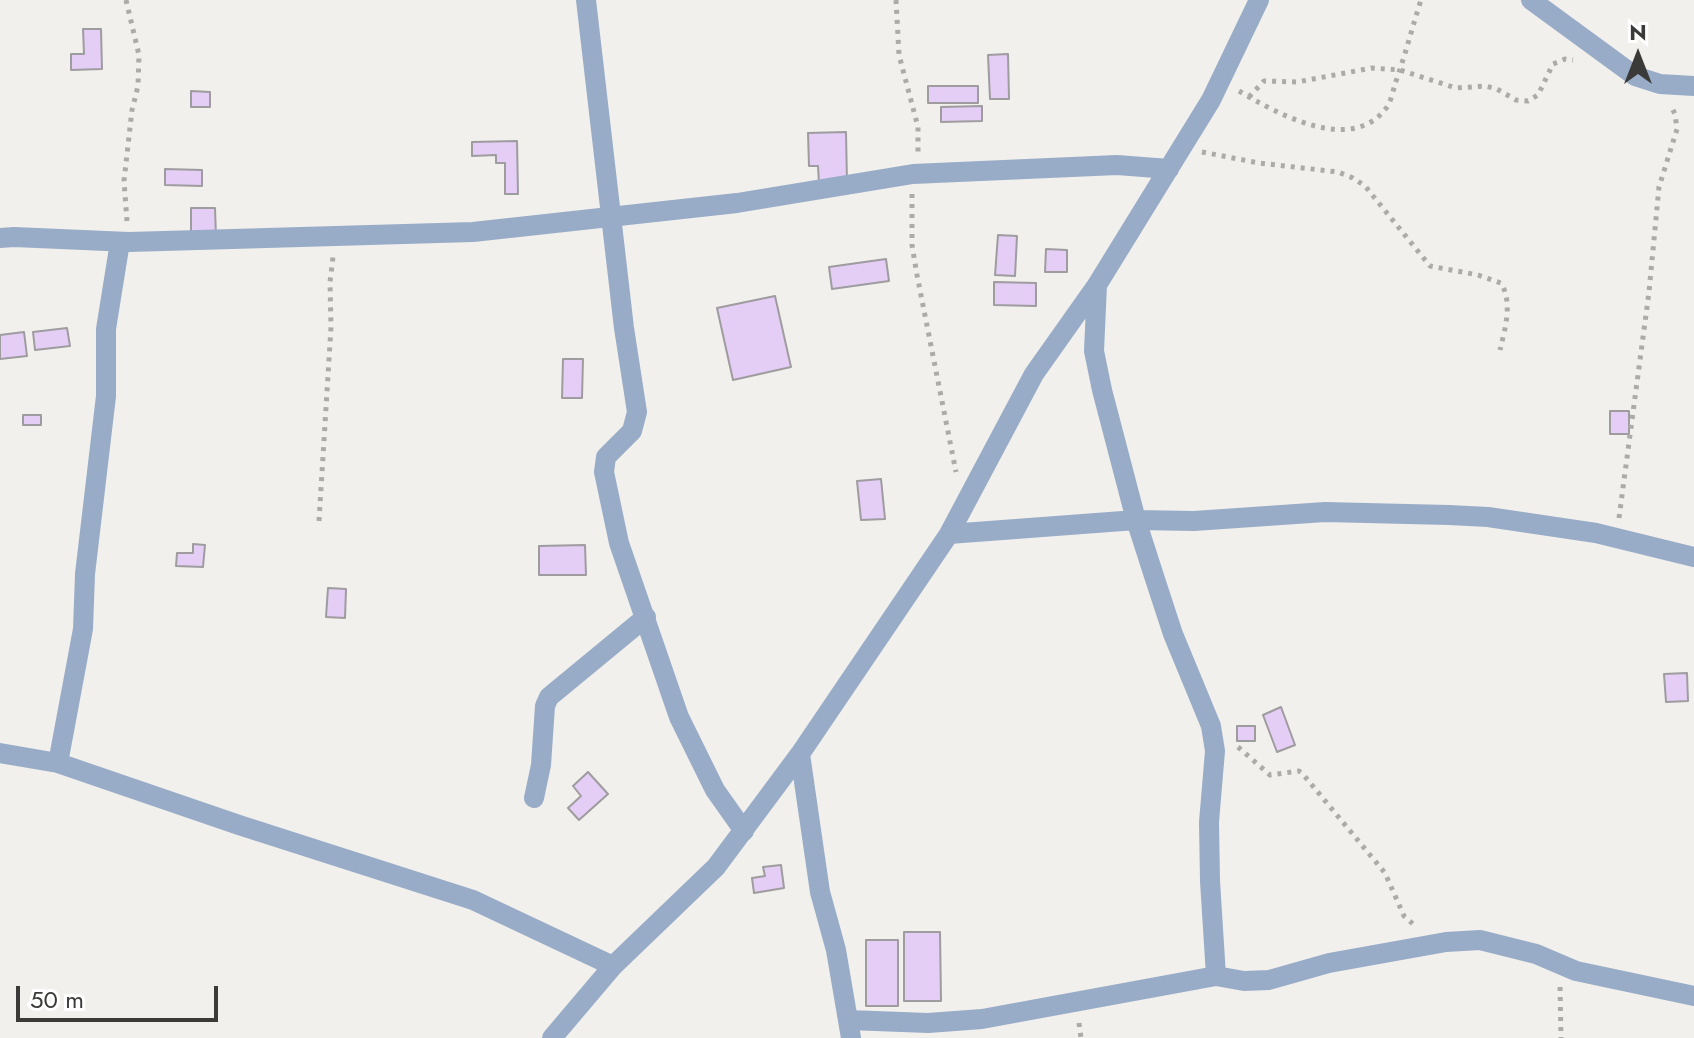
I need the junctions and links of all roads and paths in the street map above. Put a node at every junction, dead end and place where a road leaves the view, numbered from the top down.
1 (126, 0) edge
2 (586, 0) edge
3 (896, 0) edge
4 (1259, 0) edge
5 (1421, 0) edge
6 (1531, 0) edge
7 (1578, 61) dead end
8 (1400, 70) junction
9 (1221, 80) junction
10 (1660, 84) junction
11 (1694, 86) edge
12 (1249, 97) junction
13 (1182, 147) junction
14 (1169, 169) junction
15 (913, 174) junction
16 (611, 215) junction
17 (335, 236) junction
18 (0, 238) edge
19 (125, 242) junction
20 (1097, 285) junction
21 (1500, 350) dead end
22 (964, 508) junction
23 (1136, 520) junction
24 (319, 521) dead end
25 (949, 534) junction
26 (1617, 538) junction
27 (1694, 557) edge
28 (646, 617) junction
29 (1235, 744) dead end
30 (0, 753) edge
31 (800, 754) junction
32 (58, 763) junction
33 (534, 798) dead end
34 (744, 831) junction
35 (1446, 942) junction
36 (1560, 964) junction
37 (613, 966) junction
38 (1216, 976) junction
39 (1694, 996) edge
40 (850, 1029) edge
41 (552, 1038) edge
42 (1561, 1038) edge

1 - 19 path
2 - 16 street
3 - 15 path
4 - 9 street
5 - 8 path
6 - 10 street
7 - 8 path
8 - 12 path
8 - 12 path
9 - 12 path
9 - 13 street
10 - 11 street
10 - 26 path
13 - 14 street
13 - 21 path
14 - 15 street
14 - 20 street
15 - 16 street
15 - 22 path
16 - 17 street
16 - 28 street
17 - 19 street
17 - 24 path
18 - 19 street
19 - 32 street
20 - 22 street
20 - 23 street
22 - 25 street
23 - 25 street
23 - 26 street
23 - 38 street
25 - 31 street
26 - 27 street
28 - 33 street
28 - 34 street
29 - 35 path
30 - 32 street
31 - 34 street
31 - 40 street
32 - 37 street
34 - 37 street
35 - 36 street
35 - 38 street
36 - 39 street
36 - 42 path
37 - 41 street
38 - 40 street

